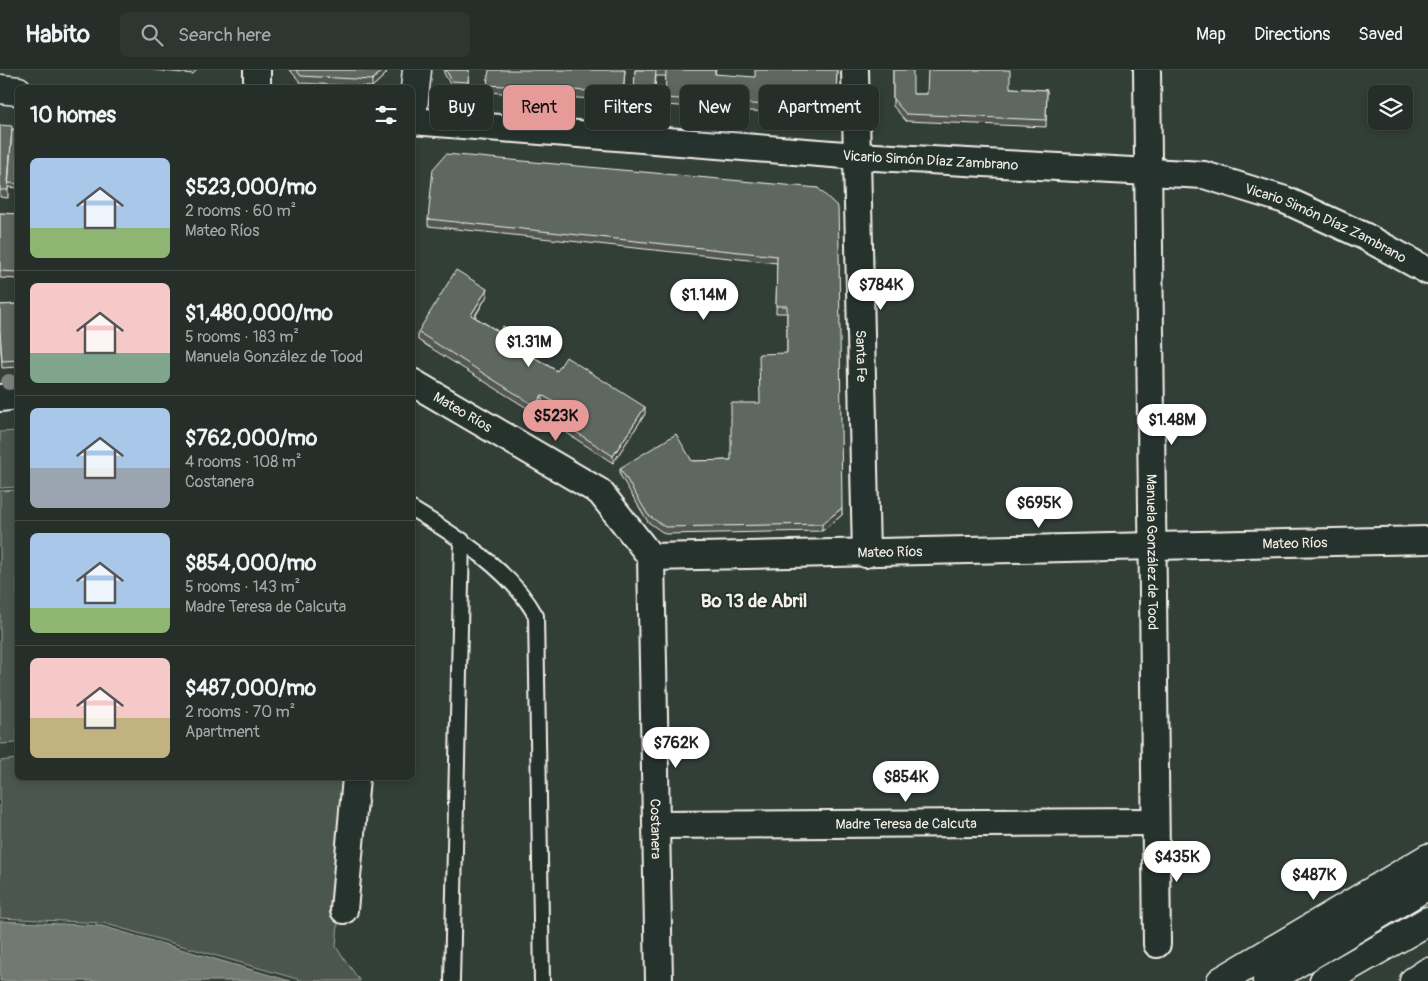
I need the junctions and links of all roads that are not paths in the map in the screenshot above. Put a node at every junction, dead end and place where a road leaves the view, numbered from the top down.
1 (257, 70) edge
2 (417, 70) edge
3 (855, 70) edge
4 (1147, 70) edge
5 (257, 85) edge
6 (0, 89) edge
7 (415, 89) edge
8 (15, 90) edge
9 (415, 122) edge
10 (857, 156) junction
11 (1149, 172) junction
12 (1428, 271) edge
13 (415, 384) edge
14 (15, 396) edge
15 (0, 398) edge
16 (415, 511) edge
17 (462, 540) junction
18 (1428, 540) edge
19 (1153, 547) junction
20 (866, 554) junction
21 (651, 557) junction
22 (356, 780) edge
23 (1155, 822) junction
24 (657, 825) junction
25 (1428, 858) edge
26 (1428, 885) edge
27 (344, 910) dead end
28 (1428, 921) edge
29 (1157, 944) dead end
30 (1428, 972) edge
31 (452, 981) edge
32 (542, 981) edge
33 (659, 981) edge
34 (1221, 981) edge
35 (1266, 981) edge
36 (1324, 981) edge
37 (1414, 981) edge

1 - 5 street
2 - 7 main road
3 - 10 street, Santa Fe
4 - 11 street, Manuela González de Tood
6 - 8 main road
9 - 10 street, Vicario Simón Díaz Zambrano
10 - 11 street, Vicario Simón Díaz Zambrano
10 - 20 street, Santa Fe
11 - 12 street, Vicario Simón Díaz Zambrano
11 - 19 street, Manuela González de Tood
13 - 21 street, Mateo Ríos
14 - 15 street
16 - 17 lane
17 - 31 lane
17 - 32 lane
18 - 19 street, Mateo Ríos
19 - 20 street, Mateo Ríos
19 - 23 street, Manuela González de Tood
20 - 21 street, Mateo Ríos
21 - 24 street, Costanera
22 - 27 street
23 - 24 street, Madre Teresa de Calcuta
23 - 29 street, Manuela González de Tood
24 - 33 street, Costanera
25 - 34 main road
26 - 35 main road
28 - 36 main road
30 - 37 main road

